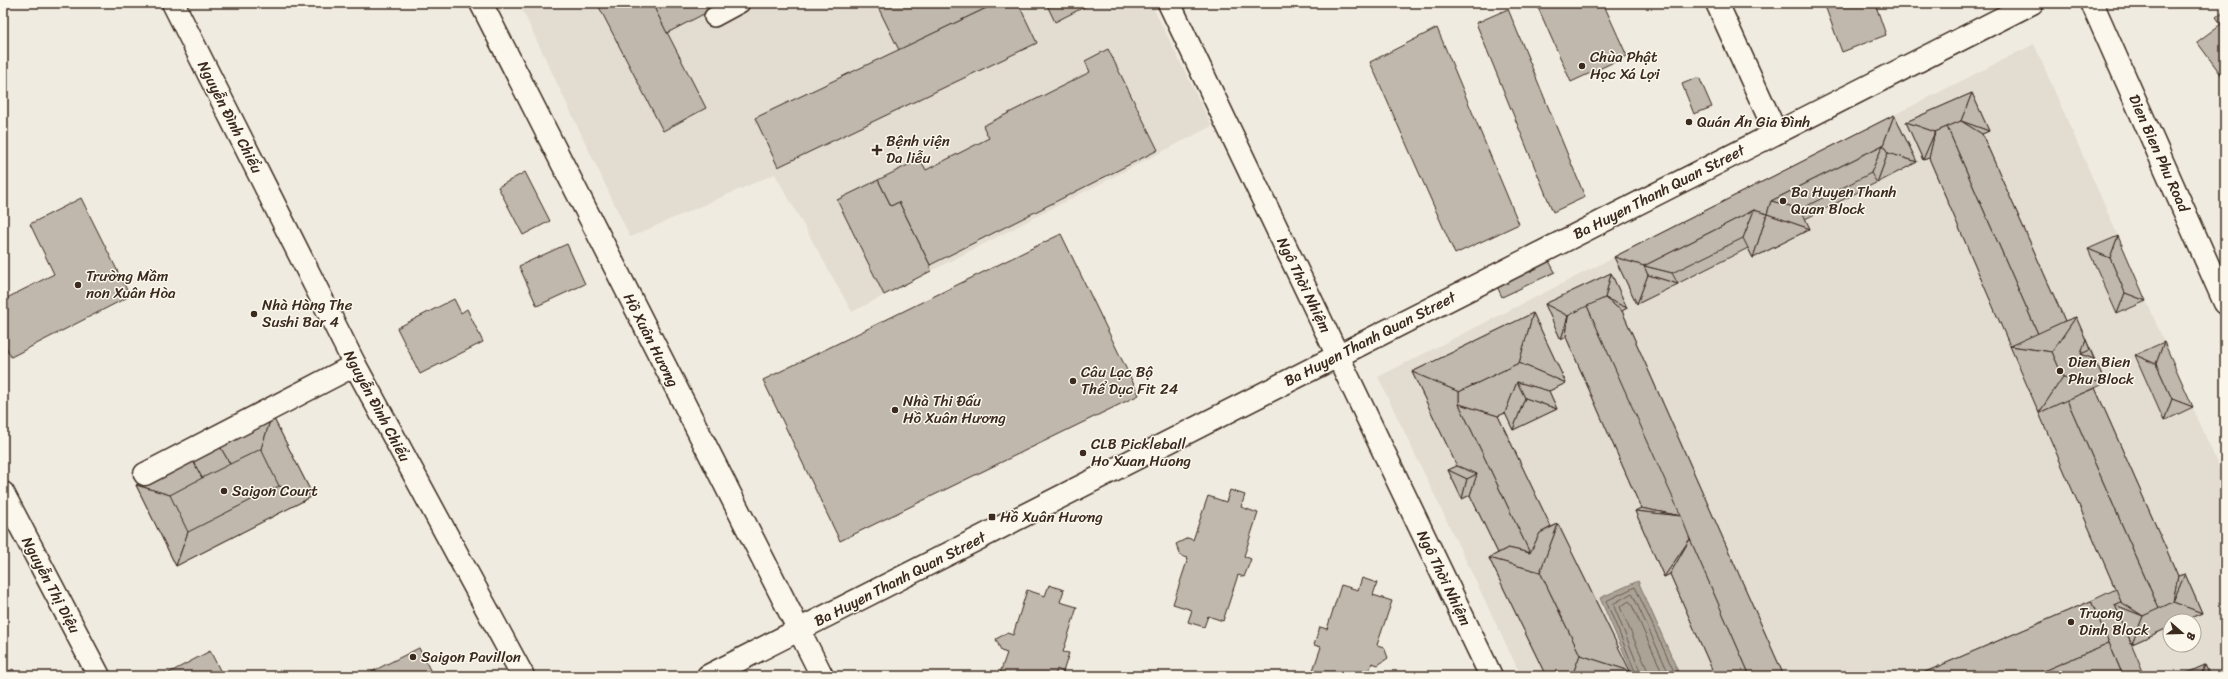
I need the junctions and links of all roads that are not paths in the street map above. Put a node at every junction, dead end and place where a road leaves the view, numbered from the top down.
1 (173, 3) edge
2 (481, 3) edge
3 (740, 3) edge
4 (1169, 3) edge
5 (1717, 3) edge
6 (2032, 3) edge
7 (2092, 3) edge
8 (714, 17) dead end
9 (1776, 133) junction
10 (2225, 303) edge
11 (1338, 355) junction
12 (355, 365) junction
13 (145, 474) dead end
14 (3, 493) edge
15 (798, 630) junction
16 (100, 676) edge
17 (523, 676) edge
18 (708, 676) edge
19 (822, 676) edge
20 (1491, 676) edge

1 - 12 street, Nguyễn Đình Chiểu
2 - 15 street, Hồ Xuân Hương
3 - 8 lane
4 - 11 street, Ngô Thời Nhiệm
5 - 9 street
6 - 9 street, Ba Huyen Thanh Quan Street
7 - 10 street, Dien Bien Phu Road
9 - 11 street, Ba Huyen Thanh Quan Street
11 - 15 street, Ba Huyen Thanh Quan Street
11 - 20 street, Ngô Thời Nhiệm
12 - 13 street
12 - 17 street, Nguyễn Đình Chiểu
14 - 16 street, Nguyễn Thị Diệu
15 - 18 street, Ba Huyen Thanh Quan Street
15 - 19 street, Hồ Xuân Hương

